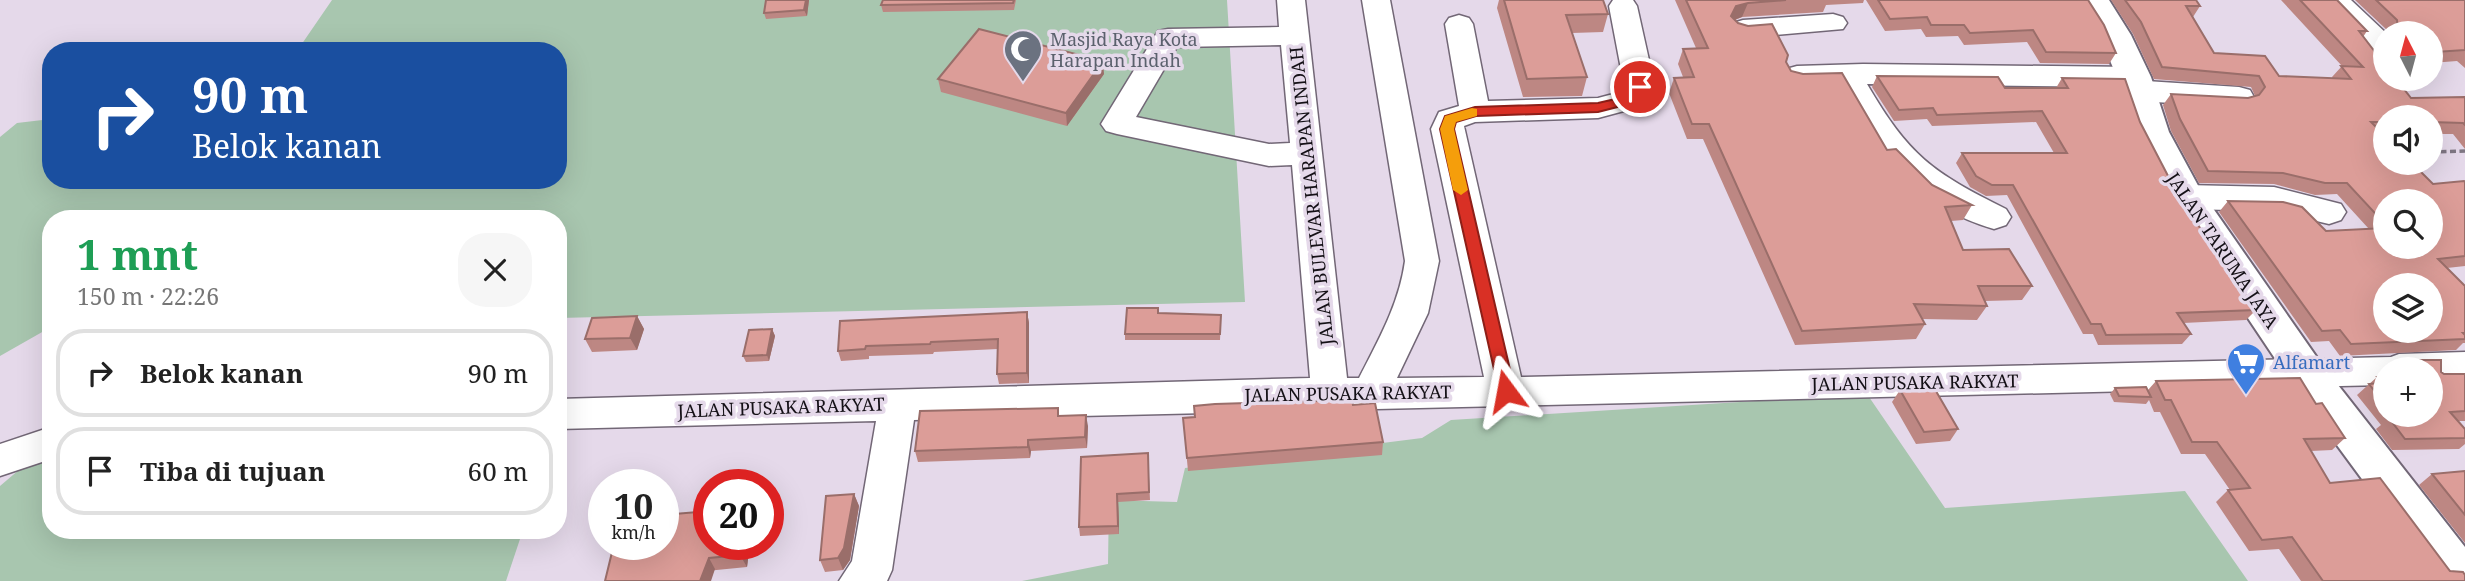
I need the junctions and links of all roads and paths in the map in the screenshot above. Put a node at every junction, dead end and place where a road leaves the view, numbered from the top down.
1 (1291, 0) edge
2 (1376, 0) edge
3 (2093, 0) edge
4 (2335, 0) edge
5 (1623, 6) dead end
6 (1827, 11) edge
7 (1459, 24) dead end
8 (1743, 29) edge
9 (1294, 36) junction
10 (2373, 36) edge
11 (1855, 74) junction
12 (1797, 76) edge
13 (2136, 84) junction
14 (2239, 97) edge
15 (1475, 112) junction
16 (2465, 151) edge
17 (2443, 152) edge
18 (1307, 154) junction
19 (2186, 197) junction
20 (2329, 212) dead end
21 (1994, 217) dead end
22 (2465, 367) edge
23 (2443, 368) edge
24 (2373, 370) edge
25 (2306, 373) junction
26 (1506, 391) junction
27 (1371, 392) junction
28 (1329, 393) junction
29 (898, 403) junction
30 (567, 414) edge
31 (42, 446) edge
32 (0, 460) edge
33 (860, 581) edge
34 (2465, 581) edge

1 - 9 street, JALAN BULEVAR HARAPAN INDAH
2 - 27 street
3 - 13 main road, JALAN TARUMA JAYA
4 - 10 street
5 - 15 street
6 - 8 street
6 - 11 street
7 - 15 street
9 - 18 street, JALAN BULEVAR HARAPAN INDAH
9 - 18 street
11 - 12 street
11 - 13 street
11 - 21 street
13 - 14 street
13 - 19 main road, JALAN TARUMA JAYA
15 - 26 street
16 - 17 path
18 - 28 street, JALAN BULEVAR HARAPAN INDAH
19 - 20 street
19 - 25 main road, JALAN TARUMA JAYA
22 - 23 street
24 - 25 street, JALAN PUSAKA RAKYAT
25 - 26 street, JALAN PUSAKA RAKYAT
25 - 34 main road, JALAN TARUMA JAYA
26 - 27 street, JALAN PUSAKA RAKYAT
27 - 28 street, JALAN PUSAKA RAKYAT
28 - 29 street, JALAN PUSAKA RAKYAT
29 - 30 street, JALAN PUSAKA RAKYAT
29 - 33 street
31 - 32 street

